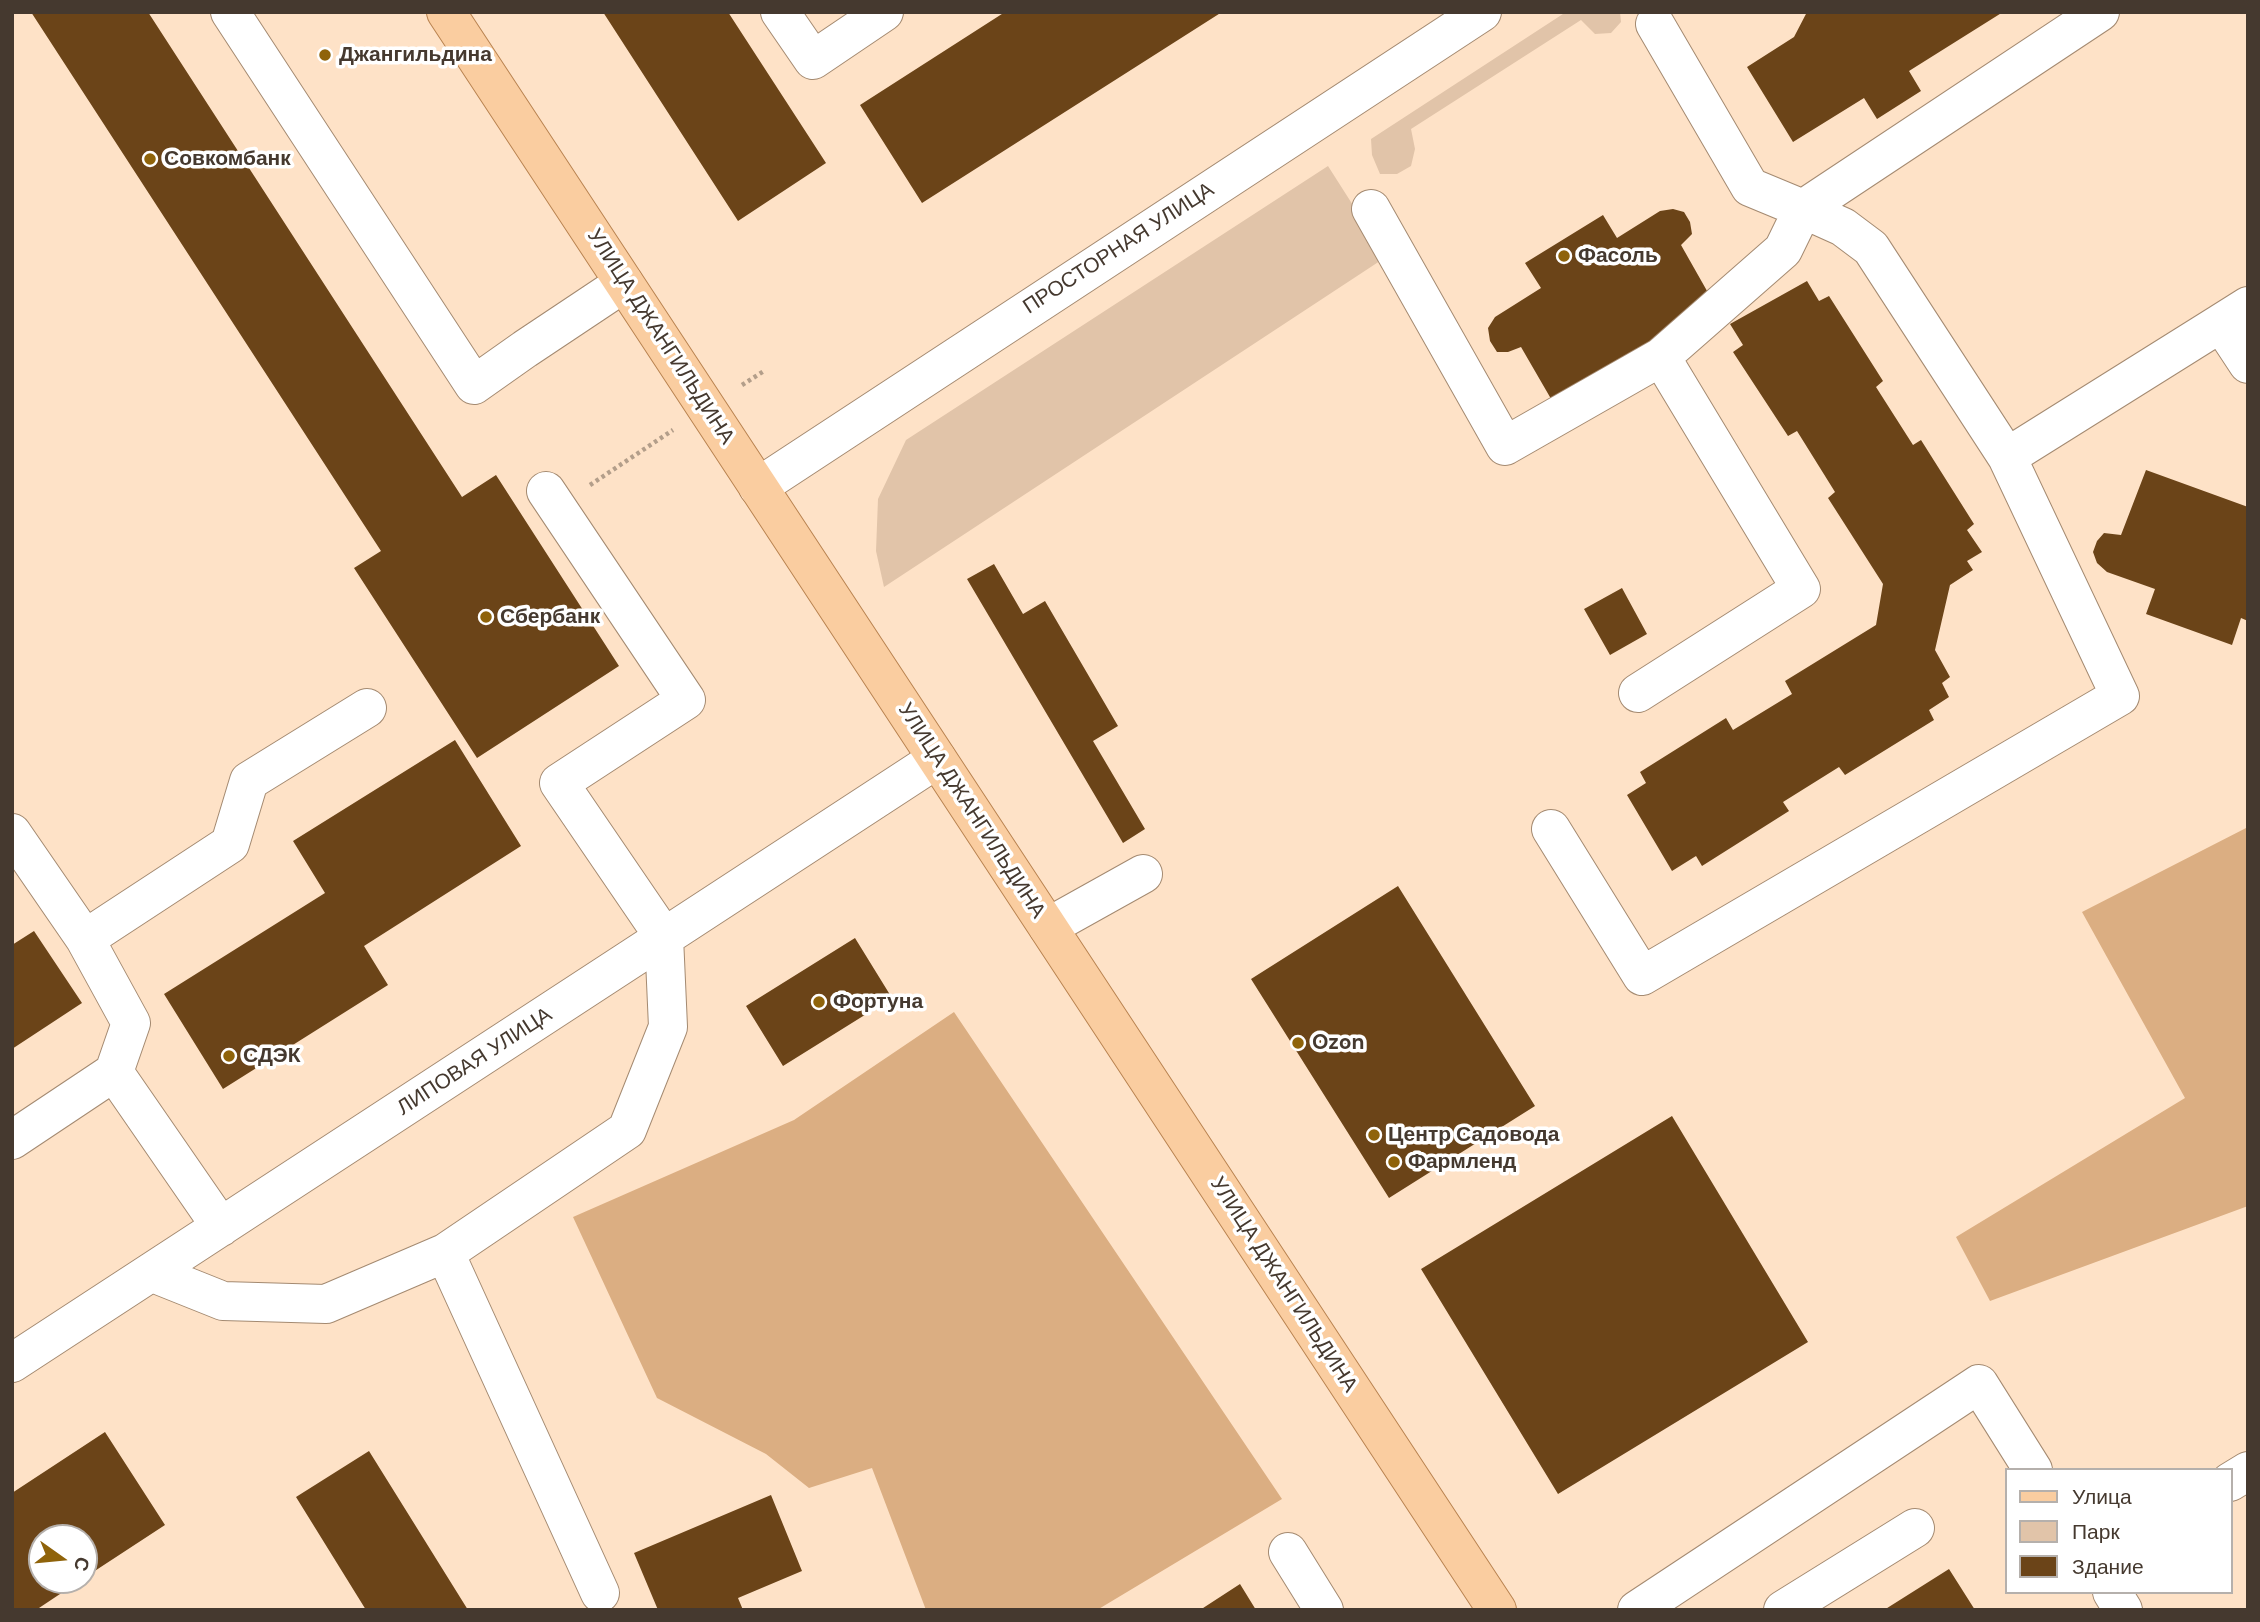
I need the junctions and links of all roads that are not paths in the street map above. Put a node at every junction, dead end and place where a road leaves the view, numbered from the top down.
1 (230, 12) edge
2 (446, 12) edge
3 (780, 12) edge
4 (884, 12) edge
5 (1482, 12) edge
6 (2100, 12) edge
7 (1655, 24) dead end
8 (1371, 209) dead end
9 (1803, 209) junction
10 (624, 283) junction
11 (2234, 315) edge
12 (1661, 357) junction
13 (2248, 364) edge
14 (2007, 457) junction
15 (758, 487) junction
16 (551, 498) road end
17 (1638, 693) dead end
18 (367, 708) dead end
19 (937, 759) junction
20 (1551, 829) dead end
21 (12, 833) edge
22 (1143, 874) dead end
23 (1048, 927) junction
24 (664, 937) junction
25 (85, 939) junction
26 (114, 1072) junction
27 (12, 1140) edge
28 (221, 1227) junction
29 (445, 1253) junction
30 (153, 1273) junction
31 (12, 1363) edge
32 (2032, 1468) edge
33 (2248, 1471) edge
34 (2232, 1481) edge
35 (1916, 1528) dead end
36 (1288, 1552) dead end
37 (600, 1593) dead end
38 (2113, 1594) edge
39 (1324, 1610) edge
40 (1497, 1610) edge
41 (1637, 1610) edge
42 (1783, 1610) edge
43 (2123, 1610) edge

1 - 10 street
2 - 10 main road, УЛИЦА ДЖАНГИЛЬДИНА
3 - 4 street
5 - 15 street, ПРОСТОРНАЯ УЛИЦА
6 - 9 street
7 - 9 street
8 - 12 street
9 - 12 street
9 - 14 street
10 - 15 main road, УЛИЦА ДЖАНГИЛЬДИНА
11 - 13 street
11 - 14 street
12 - 17 street
14 - 20 street
15 - 19 main road, УЛИЦА ДЖАНГИЛЬДИНА
16 - 24 street
18 - 25 street
19 - 23 main road, УЛИЦА ДЖАНГИЛЬДИНА
19 - 24 street, ЛИПОВАЯ УЛИЦА
21 - 25 street
22 - 23 street
23 - 40 main road, УЛИЦА ДЖАНГИЛЬДИНА
24 - 28 street, ЛИПОВАЯ УЛИЦА
24 - 29 street
25 - 26 street
26 - 27 street
26 - 28 street
28 - 30 street, ЛИПОВАЯ УЛИЦА
29 - 30 street
29 - 37 street
30 - 31 street, ЛИПОВАЯ УЛИЦА
32 - 41 street
33 - 34 street
35 - 42 street
36 - 39 street
38 - 43 street

